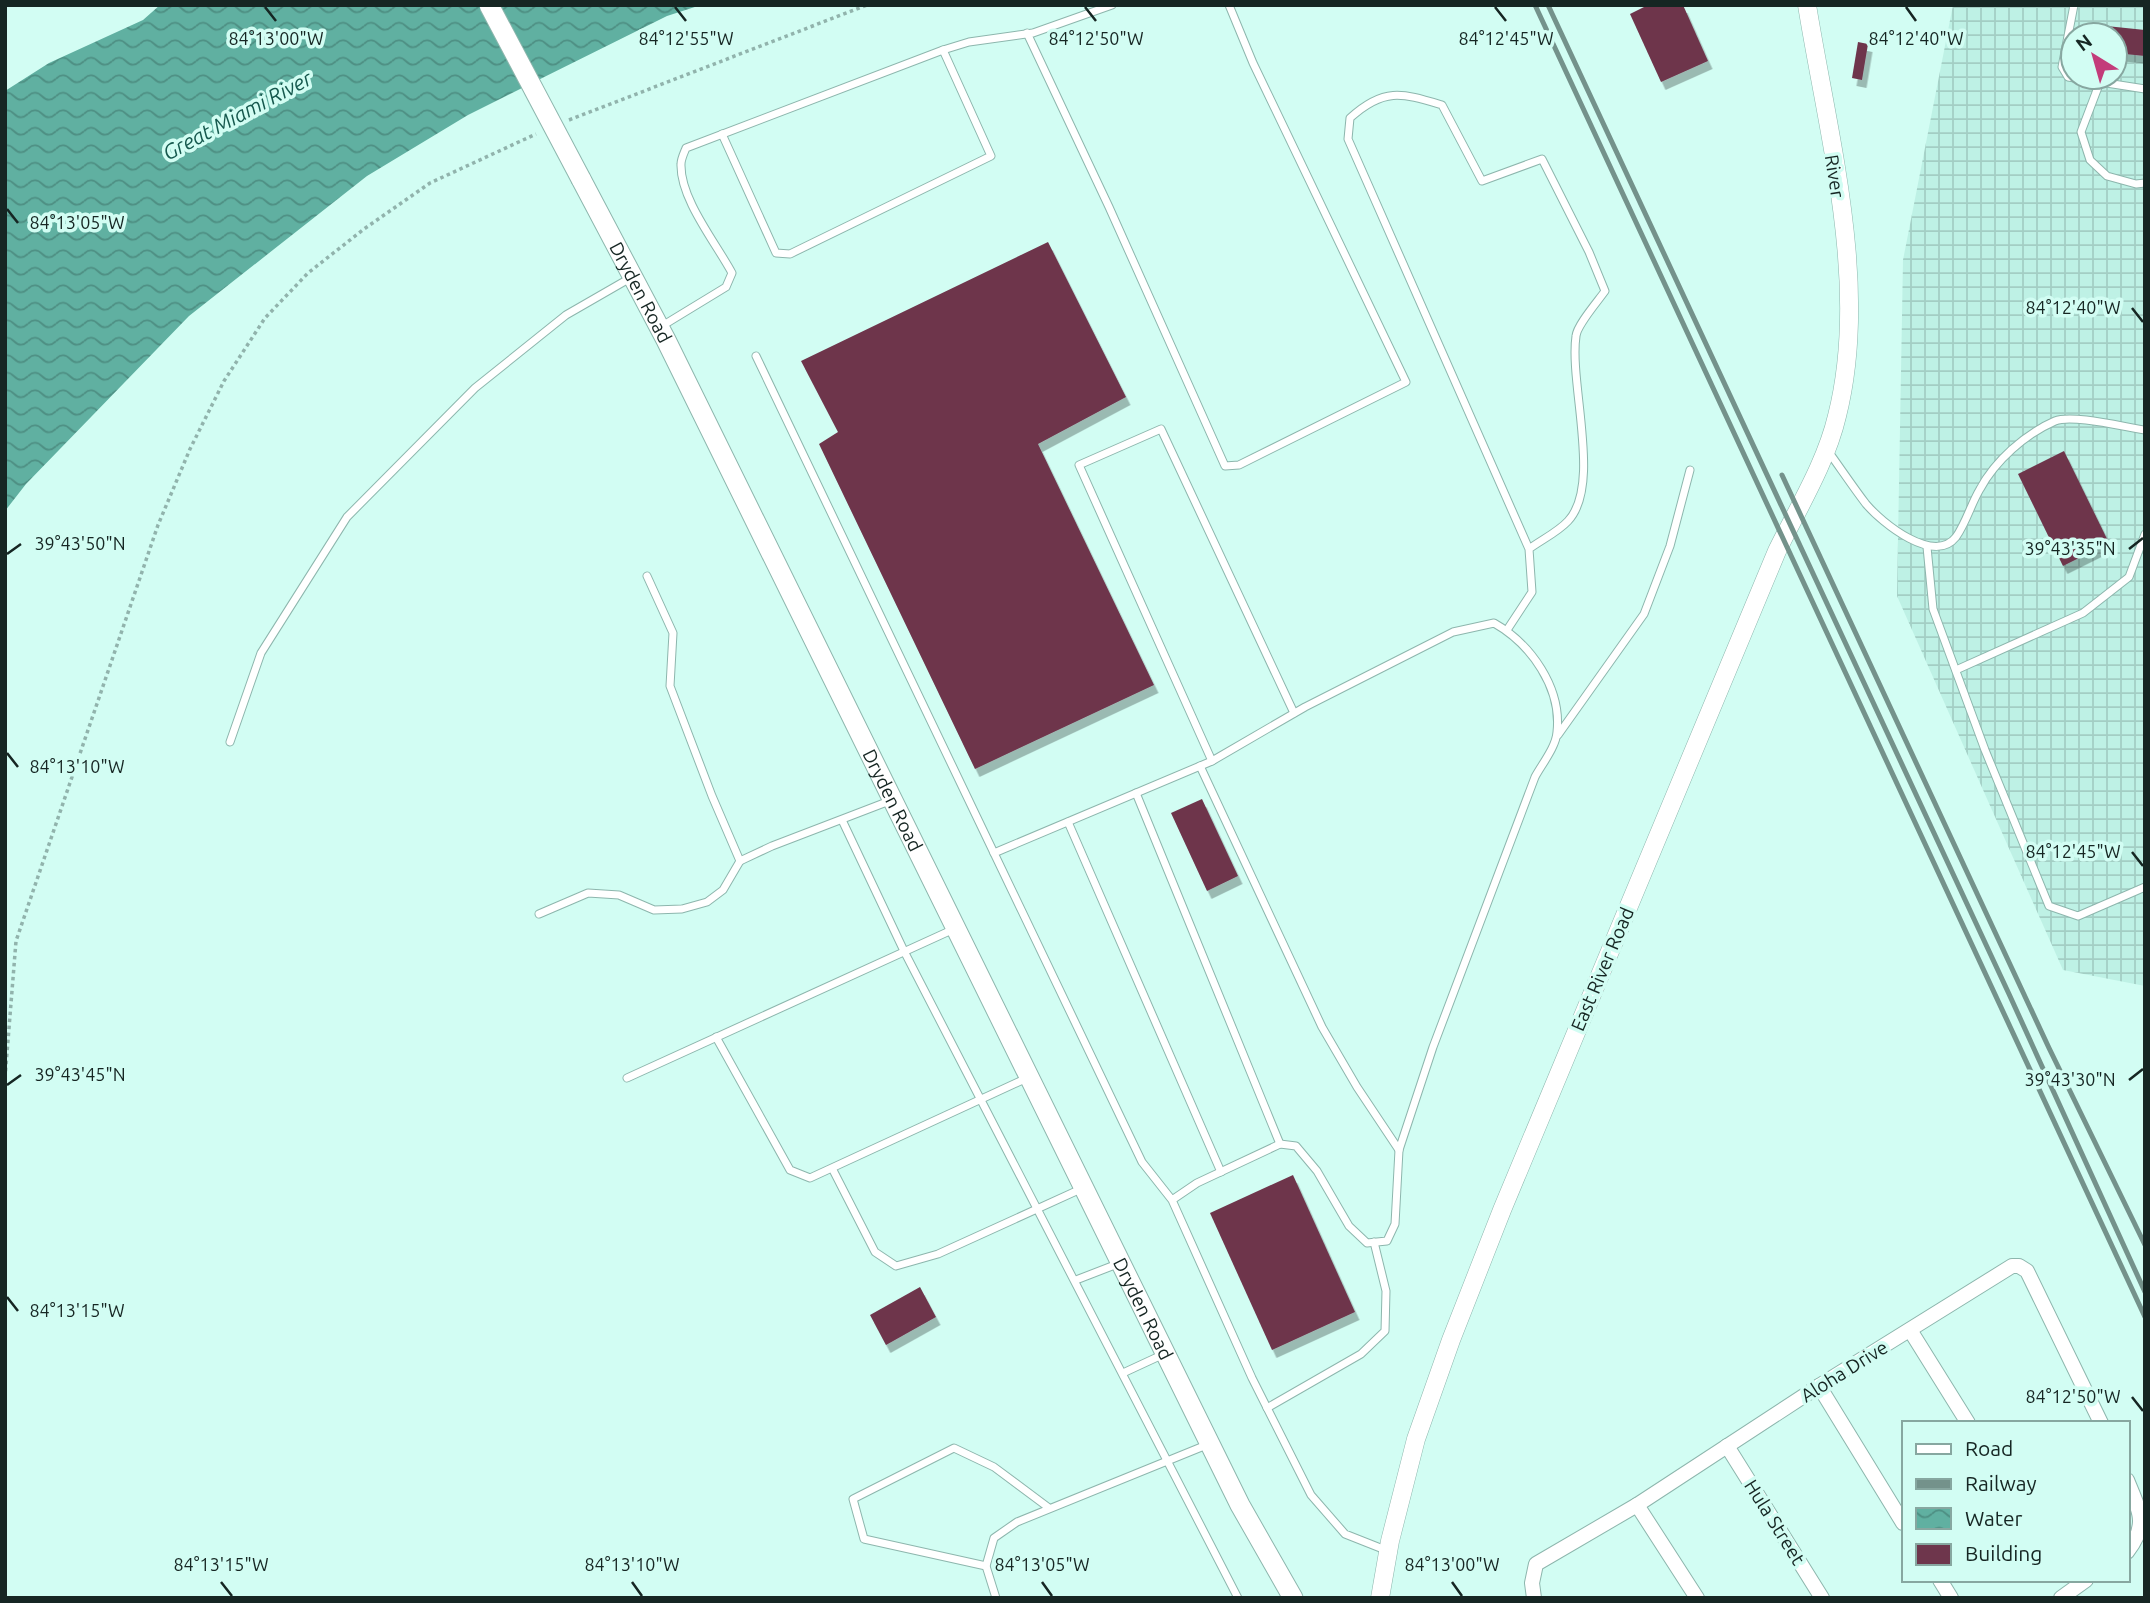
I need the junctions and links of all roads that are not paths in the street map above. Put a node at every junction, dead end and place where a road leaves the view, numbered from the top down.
1 (489, 5) edge
2 (1112, 5) edge
3 (1229, 5) edge
4 (1807, 5) edge
5 (1027, 33) junction
6 (943, 50) junction
7 (2097, 91) edge
8 (722, 134) junction
9 (2145, 183) edge
10 (633, 277) junction
11 (659, 328) junction
12 (1848, 349) joint
13 (756, 356) dead end
14 (2145, 430) edge
15 (1827, 449) junction
16 (1690, 471) dead end
17 (2145, 534) edge
18 (1927, 547) junction
19 (1529, 549) junction
20 (647, 576) dead end
21 (1507, 630) junction
22 (1956, 670) junction
23 (1294, 713) junction
24 (1557, 735) junction
25 (230, 742) dead end
26 (1212, 761) junction
27 (1200, 766) junction
28 (1136, 793) junction
29 (892, 800) junction
30 (842, 820) junction
31 (1068, 822) junction
32 (994, 853) junction
33 (740, 861) junction
34 (2145, 887) edge
35 (538, 914) dead end
36 (955, 928) junction
37 (904, 951) junction
38 (716, 1037) junction
39 (1029, 1077) junction
40 (626, 1078) dead end
41 (981, 1100) junction
42 (1280, 1144) junction
43 (1399, 1150) junction
44 (833, 1170) junction
45 (1221, 1172) junction
46 (1083, 1188) junction
47 (1171, 1200) junction
48 (1039, 1208) junction
49 (1374, 1242) junction
50 (1120, 1263) junction
51 (1076, 1280) junction
52 (1910, 1330) junction
53 (1165, 1353) junction
54 (1123, 1373) junction
55 (1819, 1386) junction
56 (1267, 1408) junction
57 (1967, 1421) edge
58 (2100, 1421) edge
59 (1210, 1444) junction
60 (1727, 1446) junction
61 (1168, 1462) junction
62 (2129, 1485) edge
63 (1637, 1504) junction
64 (1049, 1508) junction
65 (1902, 1521) edge
66 (2129, 1550) edge
67 (1388, 1552) junction
68 (986, 1566) junction
69 (1941, 1582) edge
70 (2077, 1583) edge
71 (996, 1598) edge
72 (1238, 1598) edge
73 (1293, 1598) edge
74 (1380, 1598) edge
75 (1534, 1598) edge
76 (1697, 1598) edge
77 (1822, 1598) edge
78 (1951, 1598) edge
79 (2061, 1598) edge

1 - 10 main road, Dryden Road, bridge
2 - 5 lane
3 - 5 lane
4 - 12 street, River
5 - 6 lane
6 - 8 lane
6 - 8 lane
7 - 9 lane
8 - 11 lane
10 - 11 main road, Dryden Road
10 - 25 lane
11 - 29 main road, Dryden Road
12 - 15 street, East River Road
13 - 32 lane
14 - 18 lane
15 - 18 lane
15 - 67 street, East River Road
16 - 24 lane
17 - 22 lane
18 - 22 lane
19 - 19 lane
19 - 21 lane
20 - 33 lane
21 - 23 lane
21 - 24 lane
22 - 34 lane
23 - 26 lane
23 - 26 lane
24 - 43 lane
26 - 27 lane
27 - 28 lane
27 - 43 lane
28 - 31 lane
28 - 42 lane
29 - 30 lane
29 - 36 main road, Dryden Road
30 - 33 lane
30 - 37 lane
31 - 32 lane
31 - 45 lane
32 - 47 lane
33 - 35 lane
36 - 37 lane
36 - 39 main road, Dryden Road
37 - 38 lane
37 - 41 lane
38 - 40 lane
38 - 44 lane
39 - 41 lane
39 - 46 main road, Dryden Road
41 - 44 lane
41 - 48 lane
42 - 45 lane
42 - 49 lane
43 - 49 lane
44 - 48 lane
45 - 47 lane
46 - 48 lane
46 - 50 main road, Dryden Road
47 - 56 lane
48 - 51 lane
49 - 56 lane
50 - 51 lane
50 - 53 main road, Dryden Road
51 - 54 lane
52 - 55 street, Aloha Drive
52 - 57 street
52 - 58 street, Aloha Drive
53 - 54 lane
53 - 59 main road, Dryden Road
54 - 61 lane
55 - 60 street, Aloha Drive
55 - 65 street
56 - 67 lane
59 - 61 lane
59 - 73 main road, Dryden Road
60 - 63 street, Aloha Drive
60 - 77 street, Hula Street
61 - 64 lane
61 - 72 lane
62 - 66 street
63 - 75 street, Aloha Drive
63 - 76 street
64 - 68 lane
64 - 68 lane
67 - 74 street, East River Road
68 - 71 lane
69 - 78 street
70 - 79 street

